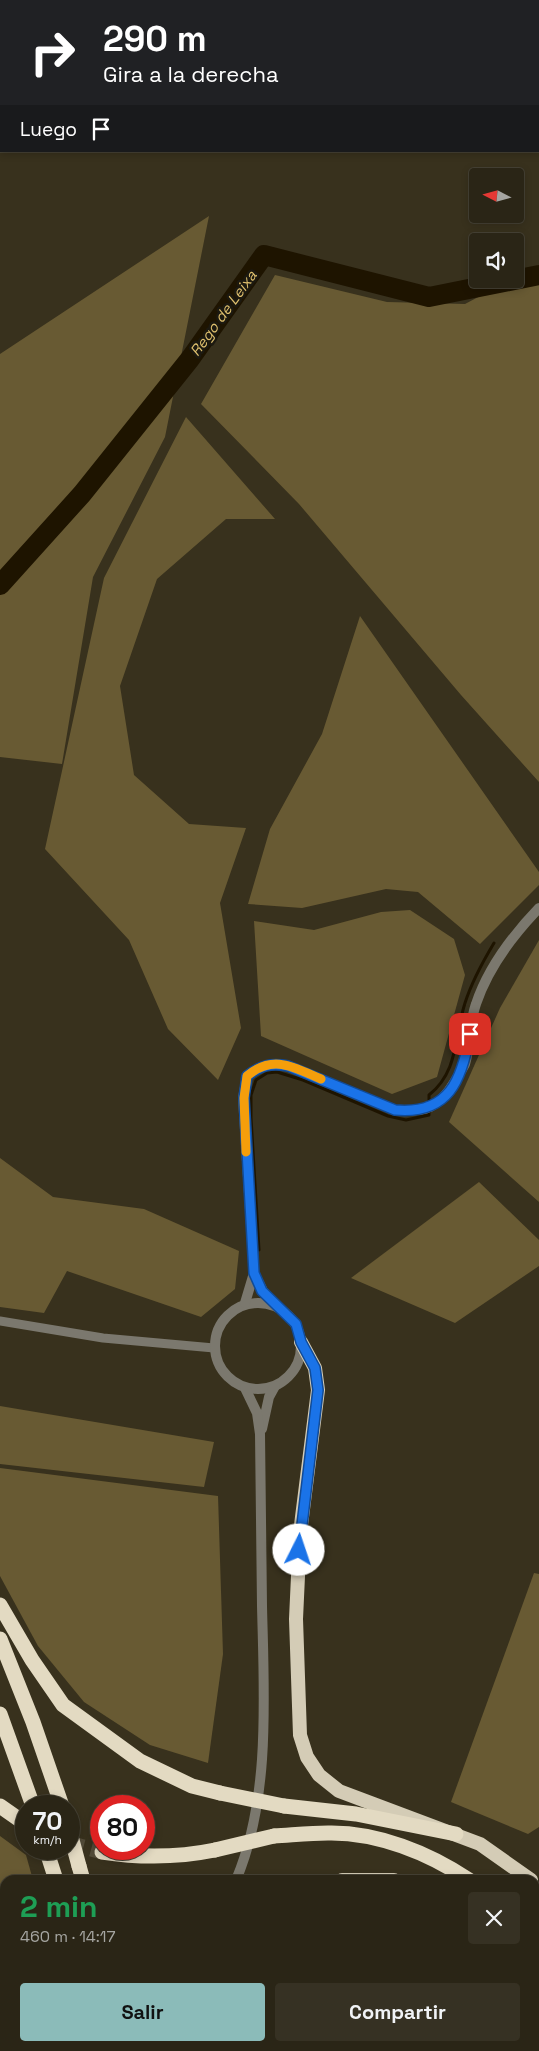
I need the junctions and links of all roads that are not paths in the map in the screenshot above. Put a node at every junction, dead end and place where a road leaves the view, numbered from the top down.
1 (539, 908) edge
2 (254, 1273) junction
3 (246, 1304) junction
4 (274, 1305) junction
5 (0, 1321) edge
6 (301, 1342) junction
7 (214, 1348) junction
8 (275, 1386) junction
9 (245, 1388) junction
10 (260, 1434) junction
11 (0, 1605) edge
12 (0, 1639) edge
13 (0, 1714) edge
14 (29, 1795) edge
15 (58, 1795) edge
16 (0, 1806) edge
17 (15, 1816) edge
18 (456, 1834) junction
19 (155, 1857) edge
20 (49, 1860) edge
21 (77, 1860) edge
22 (81, 1873) edge
23 (54, 1875) edge
24 (238, 1875) edge
25 (460, 1875) edge
26 (524, 1875) edge

1 - 2 street
2 - 3 street
2 - 4 street
3 - 4 street
3 - 7 street
4 - 6 street
5 - 7 street
6 - 8 street
6 - 18 highway
7 - 9 street
8 - 9 street
8 - 10 street
9 - 10 street
10 - 24 street
11 - 18 highway, bridge
12 - 15 highway
13 - 14 highway
16 - 17 highway
18 - 26 highway
19 - 25 highway, bridge
20 - 23 highway
21 - 22 highway, bridge

